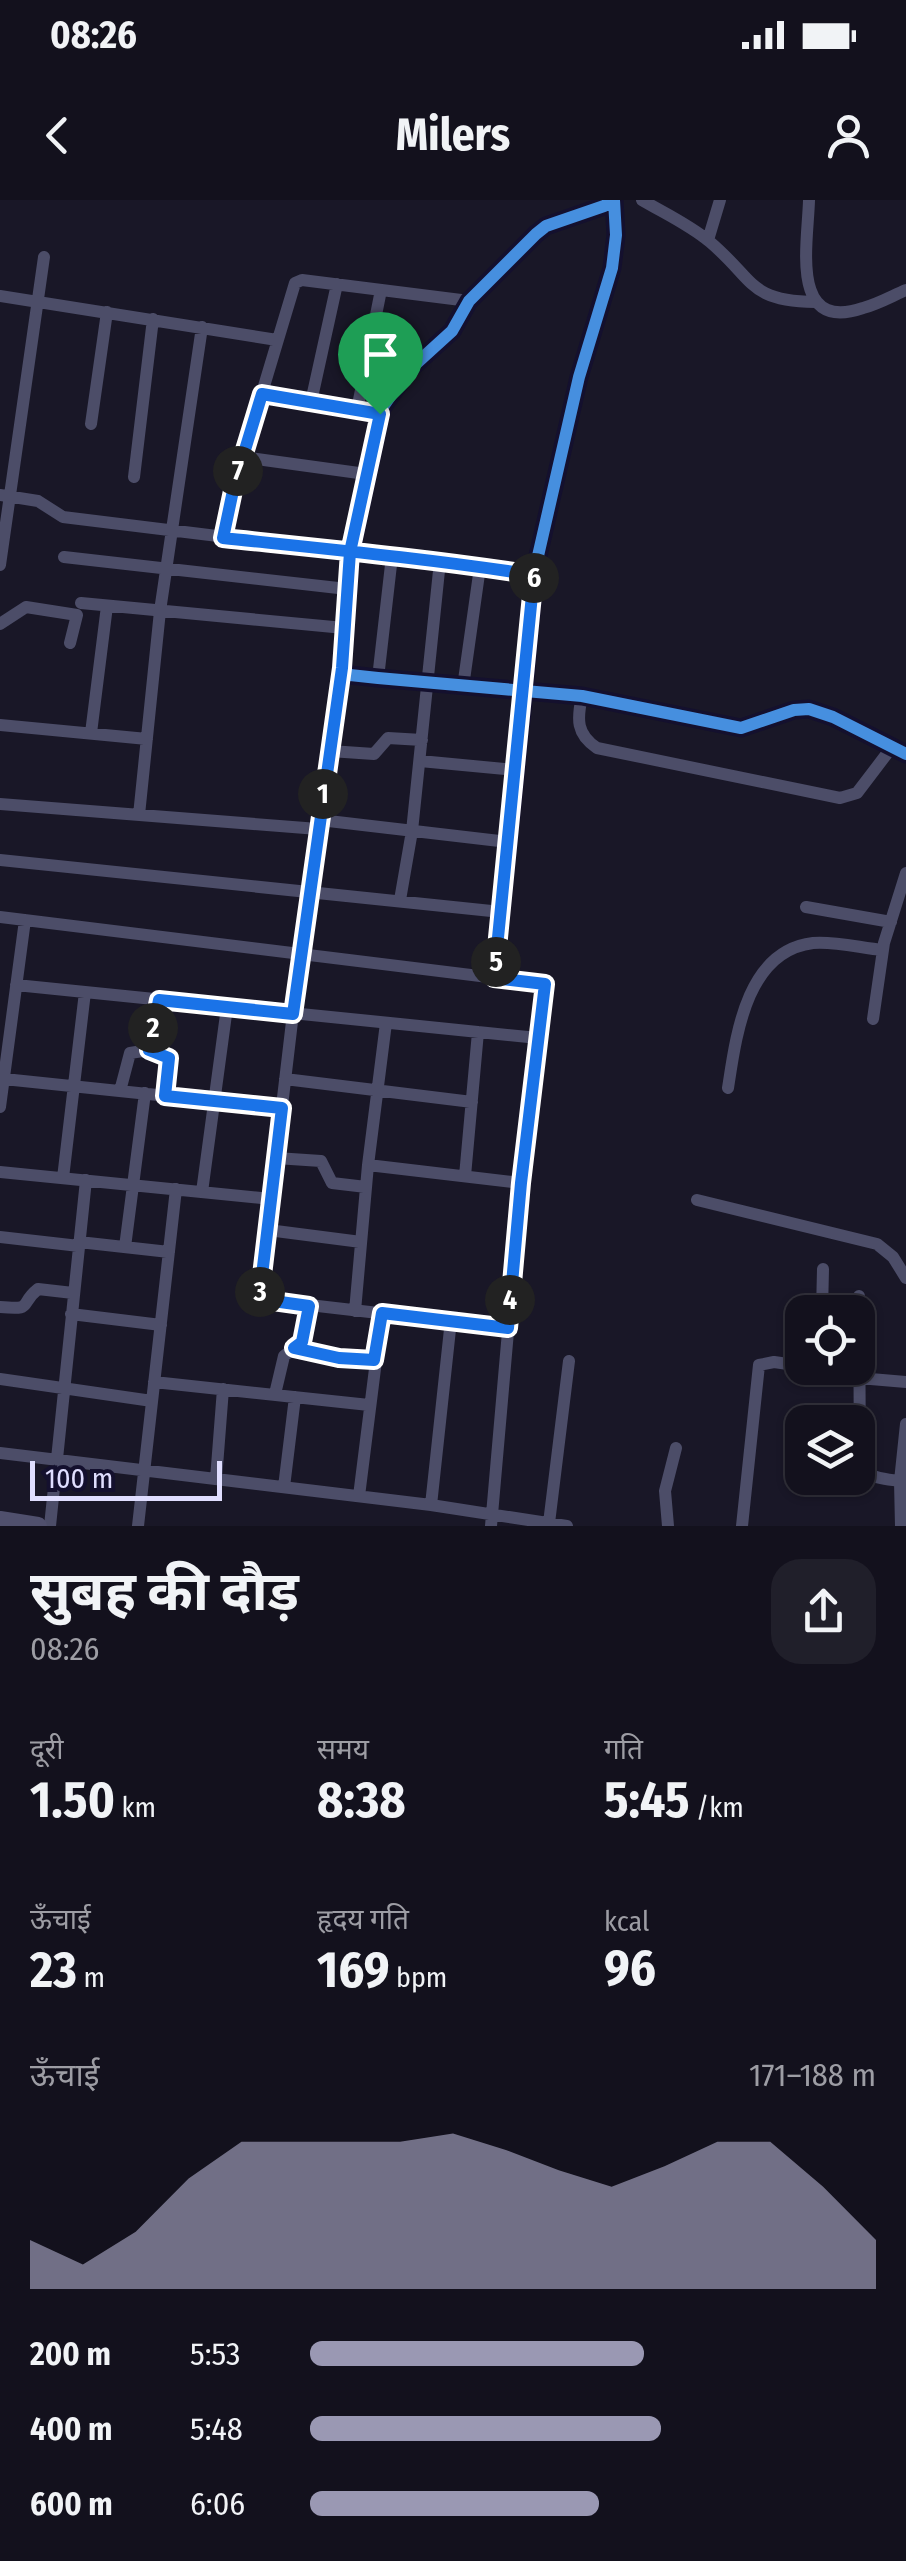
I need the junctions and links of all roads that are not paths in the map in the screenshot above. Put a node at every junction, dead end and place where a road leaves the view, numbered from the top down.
1 (642, 200) edge
2 (720, 200) edge
3 (809, 200) edge
4 (708, 240) junction
5 (44, 256) dead end
6 (337, 284) junction
7 (382, 290) junction
8 (906, 290) edge
9 (0, 296) edge
10 (38, 301) junction
11 (470, 301) junction
12 (815, 302) junction
13 (107, 312) junction
14 (153, 319) junction
15 (202, 327) junction
16 (277, 340) junction
17 (262, 394) junction
18 (311, 402) junction
19 (358, 410) junction
20 (380, 414) junction
21 (91, 424) dead end
22 (242, 457) junction
23 (366, 474) junction
24 (134, 477) dead end
25 (4, 496) edge
26 (172, 532) junction
27 (223, 538) junction
28 (350, 552) junction
29 (392, 556) junction
30 (64, 557) dead end
31 (440, 561) junction
32 (0, 565) edge
33 (480, 567) junction
34 (167, 569) junction
35 (534, 575) junction
36 (347, 589) junction
37 (81, 603) dead end
38 (108, 606) junction
39 (160, 611) junction
40 (0, 624) edge
41 (344, 628) junction
42 (70, 643) dead end
43 (342, 668) junction
44 (378, 678) junction
45 (428, 684) junction
46 (463, 687) junction
47 (524, 693) junction
48 (582, 696) junction
49 (0, 725) edge
50 (90, 733) junction
51 (147, 739) junction
52 (422, 740) junction
53 (892, 747) junction
54 (330, 750) junction
55 (906, 754) edge
56 (420, 761) junction
57 (516, 770) junction
58 (0, 804) edge
59 (140, 815) junction
60 (319, 824) junction
61 (412, 831) junction
62 (508, 842) junction
63 (0, 860) edge
64 (906, 872) edge
65 (309, 890) junction
66 (400, 900) junction
67 (806, 907) dead end
68 (501, 912) junction
69 (0, 917) edge
70 (25, 920) junction
71 (891, 922) junction
72 (884, 950) junction
73 (300, 954) junction
74 (494, 978) junction
75 (16, 985) junction
76 (85, 992) junction
77 (159, 1000) junction
78 (226, 1007) junction
79 (293, 1014) junction
80 (874, 1019) dead end
81 (386, 1023) junction
82 (478, 1032) junction
83 (538, 1038) junction
84 (149, 1050) junction
85 (4, 1079) junction
86 (285, 1079) junction
87 (75, 1086) junction
88 (728, 1088) dead end
89 (378, 1090) junction
90 (120, 1091) junction
91 (145, 1094) junction
92 (165, 1096) junction
93 (213, 1100) junction
94 (472, 1102) junction
95 (0, 1108) edge
96 (282, 1108) junction
97 (276, 1158) junction
98 (368, 1165) junction
99 (0, 1172) edge
100 (464, 1176) junction
101 (63, 1178) junction
102 (86, 1180) junction
103 (521, 1183) junction
104 (131, 1185) junction
105 (366, 1187) junction
106 (176, 1189) junction
107 (202, 1192) junction
108 (271, 1200) junction
109 (697, 1200) dead end
110 (268, 1230) junction
111 (0, 1237) edge
112 (360, 1242) junction
113 (79, 1244) junction
114 (125, 1247) junction
115 (169, 1252) junction
116 (823, 1269) dead end
117 (906, 1278) edge
118 (73, 1293) junction
119 (822, 1295) edge
120 (309, 1306) junction
121 (0, 1307) edge
122 (355, 1310) junction
123 (382, 1313) junction
124 (71, 1314) junction
125 (451, 1320) junction
126 (161, 1325) junction
127 (508, 1328) junction
128 (294, 1348) junction
129 (374, 1360) junction
130 (569, 1361) dead end
131 (785, 1364) edge
132 (0, 1379) edge
133 (875, 1379) edge
134 (154, 1382) junction
135 (906, 1382) edge
136 (860, 1385) edge
137 (62, 1389) junction
138 (224, 1389) junction
139 (276, 1394) junction
140 (295, 1396) junction
141 (152, 1401) junction
142 (370, 1404) junction
143 (906, 1424) edge
144 (676, 1448) dead end
145 (0, 1453) edge
146 (56, 1459) junction
147 (144, 1470) junction
148 (216, 1479) junction
149 (903, 1481) edge
150 (284, 1487) junction
151 (359, 1496) junction
152 (431, 1505) junction
153 (0, 1520) edge
154 (492, 1520) edge
155 (549, 1523) junction
156 (38, 1526) edge
157 (50, 1526) edge
158 (138, 1526) edge
159 (567, 1526) edge
160 (668, 1526) edge
161 (742, 1526) edge
162 (901, 1526) edge

1 - 4 street
2 - 4 street
3 - 12 street
4 - 12 street
5 - 10 street
6 - 7 street
6 - 16 street
6 - 18 street
7 - 11 street
7 - 19 street
8 - 12 street
9 - 10 street
10 - 13 street
10 - 25 street
11 - 20 street
11 - 35 street
13 - 14 street
13 - 21 street
14 - 15 street
14 - 24 street
15 - 16 street
15 - 26 street
16 - 17 street
17 - 18 street
17 - 22 street
18 - 19 street
19 - 20 street
20 - 23 street
22 - 23 street
22 - 27 street
23 - 28 street
25 - 26 street
25 - 32 street
26 - 27 street
26 - 34 street
27 - 28 street
28 - 29 street
28 - 36 street
29 - 31 street
29 - 44 street
30 - 34 street
31 - 33 street
31 - 45 street
33 - 35 street
33 - 46 street
34 - 36 street
34 - 39 street
35 - 47 street
36 - 41 street
37 - 38 street
38 - 39 street
38 - 50 street
39 - 41 street
39 - 51 street
40 - 42 street
41 - 43 street
43 - 44 street
43 - 54 street
44 - 45 street
45 - 46 street
45 - 52 street
46 - 47 street
47 - 48 street
47 - 57 street
48 - 53 street
48 - 53 street
49 - 50 street
50 - 51 street
51 - 59 street
52 - 54 street
52 - 56 street
53 - 55 street
54 - 60 street
56 - 57 street
56 - 61 street
57 - 62 street
58 - 59 street
59 - 60 street
60 - 61 street
60 - 65 street
61 - 62 street
61 - 66 street
62 - 68 street
63 - 65 street
64 - 71 street
65 - 66 street
65 - 73 street
66 - 68 street
67 - 71 street
68 - 74 street
69 - 70 street
70 - 73 street
70 - 75 street
71 - 72 street
72 - 80 street
72 - 88 street
73 - 74 street
73 - 79 street
74 - 83 street
75 - 76 street
75 - 85 street
76 - 77 street
76 - 87 street
77 - 78 street
77 - 84 street
78 - 79 street
78 - 93 street
79 - 81 street
79 - 86 street
81 - 82 street
81 - 89 street
82 - 83 street
82 - 94 street
83 - 103 street
84 - 90 street
84 - 92 street
85 - 87 street
85 - 95 street
86 - 89 street
86 - 96 street
87 - 90 street
87 - 101 street
89 - 94 street
89 - 98 street
90 - 91 street
91 - 92 street
91 - 104 street
92 - 93 street
93 - 96 street
93 - 107 street
94 - 100 street
96 - 97 street
97 - 105 street
97 - 108 street
98 - 100 street
98 - 105 street
99 - 101 street
100 - 103 street
101 - 102 street
102 - 104 street
102 - 113 street
103 - 127 street
104 - 106 street
104 - 114 street
105 - 112 street
106 - 107 street
106 - 115 street
107 - 108 street
108 - 110 street
109 - 117 street
110 - 112 street
110 - 120 street
111 - 113 street
112 - 122 street
113 - 114 street
113 - 118 street
114 - 115 street
115 - 126 street
116 - 119 street
118 - 121 street
118 - 124 street
120 - 122 street
120 - 128 street
122 - 123 street
123 - 125 street
123 - 129 street
124 - 126 street
124 - 137 street
125 - 127 street
125 - 152 street
126 - 134 street
127 - 154 street
128 - 129 street
128 - 139 street
129 - 142 street
130 - 155 street
131 - 161 street
132 - 137 street
133 - 135 street
134 - 138 street
134 - 141 street
136 - 149 street
137 - 141 street
137 - 146 street
138 - 139 street
138 - 148 street
139 - 140 street
140 - 142 street
140 - 150 street
141 - 147 street
142 - 151 street
143 - 149 street
144 - 160 street
145 - 146 street
146 - 147 street
146 - 157 street
147 - 148 street
147 - 158 street
148 - 150 street
149 - 162 street
150 - 151 street
151 - 152 street
152 - 154 street
153 - 156 street
154 - 155 street
155 - 159 street

